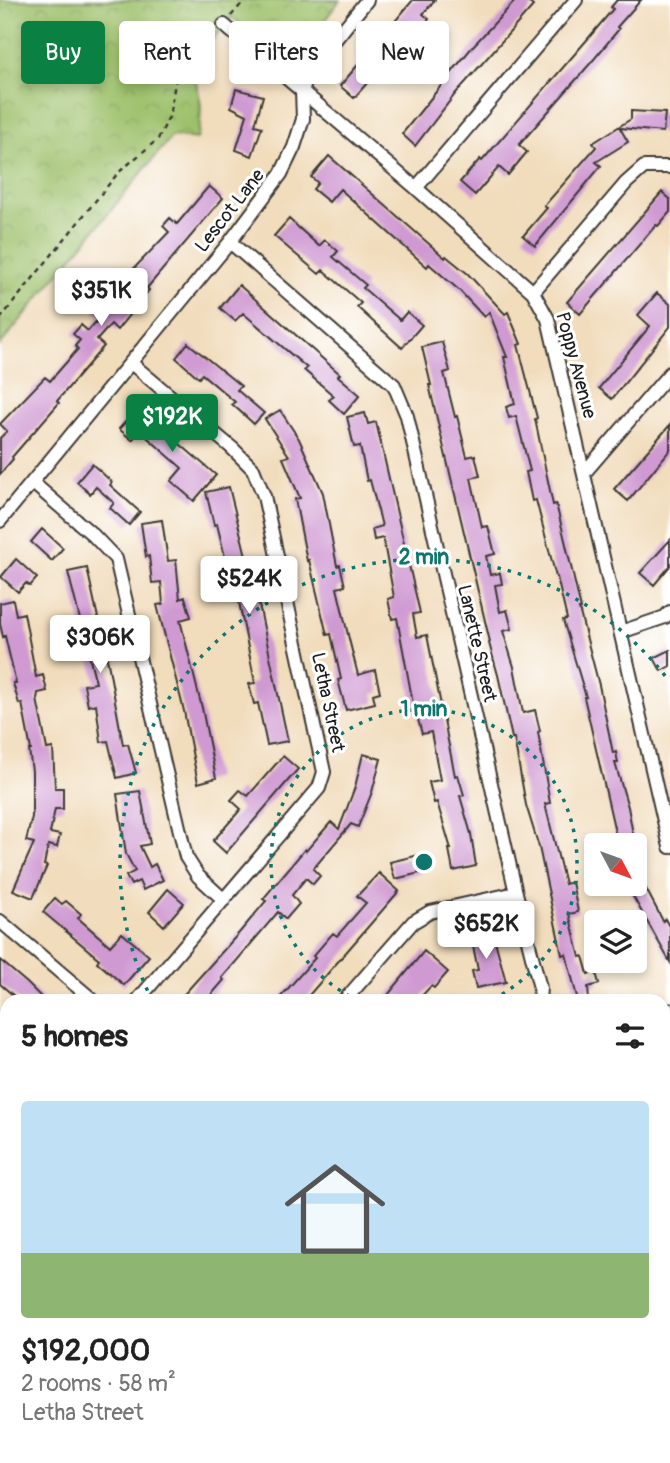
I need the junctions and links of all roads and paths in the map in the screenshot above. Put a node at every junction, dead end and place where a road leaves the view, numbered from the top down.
1 (245, 0) edge
2 (367, 0) edge
3 (576, 0) edge
4 (224, 25) junction
5 (302, 91) junction
6 (670, 167) edge
7 (416, 188) junction
8 (230, 242) junction
9 (533, 292) junction
10 (0, 319) edge
11 (131, 363) junction
12 (670, 373) edge
13 (585, 472) junction
14 (33, 483) junction
15 (0, 521) edge
16 (670, 612) edge
17 (621, 632) junction
18 (668, 829) edge
19 (670, 847) edge
20 (516, 893) junction
21 (224, 900) junction
22 (0, 921) edge
23 (86, 994) edge
24 (143, 994) edge
25 (350, 994) edge
26 (540, 994) edge

1 - 4 path
2 - 5 street, Lescot Lane
3 - 7 street
4 - 5 street, Poppy Avenue
4 - 10 path
5 - 7 street, Poppy Avenue
5 - 8 street, Lescot Lane
6 - 9 street
7 - 9 street, Poppy Avenue
8 - 11 street, Lescot Lane
8 - 20 street, Lanette Street
9 - 13 street, Poppy Avenue
11 - 14 street, Lescot Lane
11 - 21 street, Letha Street
12 - 13 street
13 - 17 street, Poppy Avenue
14 - 15 street, Lescot Lane
14 - 21 street
16 - 17 street
17 - 18 street, Poppy Avenue
18 - 19 street, Poppy Avenue
20 - 25 street
20 - 26 street, Lanette Street
21 - 24 street, Letha Street
22 - 23 street

